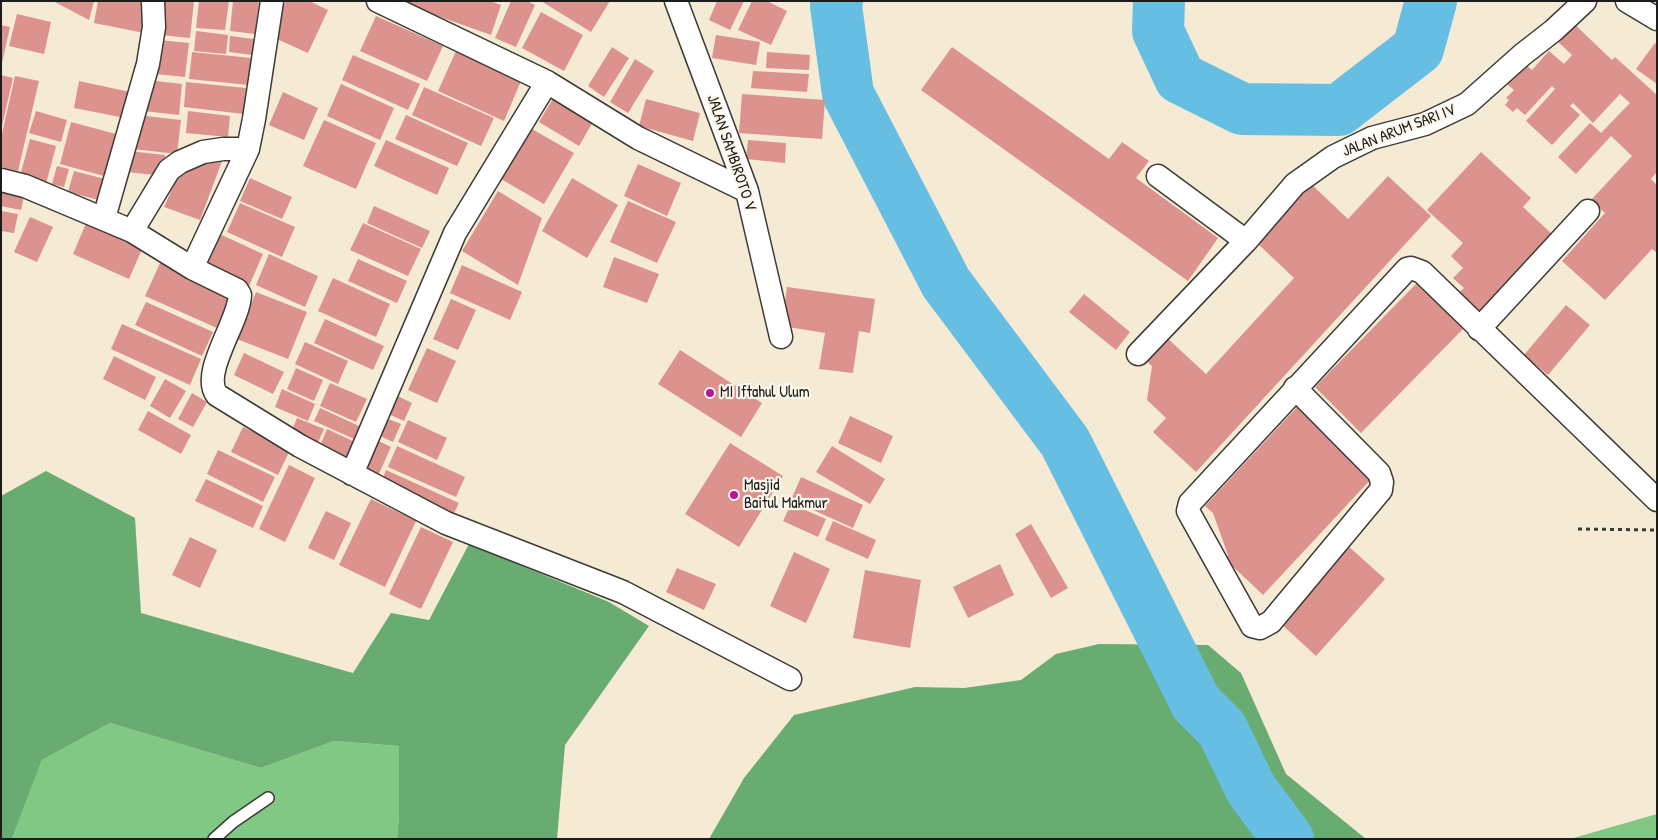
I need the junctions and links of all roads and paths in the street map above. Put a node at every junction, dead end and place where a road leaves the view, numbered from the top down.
1 (153, 1) edge
2 (272, 1) edge
3 (676, 1) edge
4 (1585, 1) edge
5 (1627, 1) edge
6 (382, 2) edge
7 (1657, 19) edge
8 (547, 82) junction
9 (248, 149) junction
10 (1158, 176) dead end
11 (1, 180) edge
12 (747, 191) junction
13 (1588, 211) dead end
14 (104, 218) junction
15 (132, 231) junction
16 (1246, 241) junction
17 (192, 268) junction
18 (1479, 329) junction
19 (781, 337) dead end
20 (1138, 354) dead end
21 (1296, 388) junction
22 (352, 474) junction
23 (1657, 500) edge
24 (1578, 529) dead end
25 (1657, 530) edge
26 (790, 679) dead end
27 (268, 798) dead end
28 (214, 839) edge

1 - 14 street
2 - 9 street
3 - 12 street, JALAN SAMBIROTO V
4 - 16 street, JALAN ARUM SARI IV
5 - 7 street
6 - 8 street
8 - 12 street
8 - 22 street
9 - 15 street
9 - 17 street
10 - 16 street
11 - 14 street
12 - 19 street, JALAN SAMBIROTO V
13 - 18 street
14 - 15 street
15 - 17 street
16 - 20 street, JALAN ARUM SARI IV
17 - 22 street
18 - 21 street
18 - 23 street
21 - 21 street
22 - 26 street
24 - 25 path
27 - 28 lane

